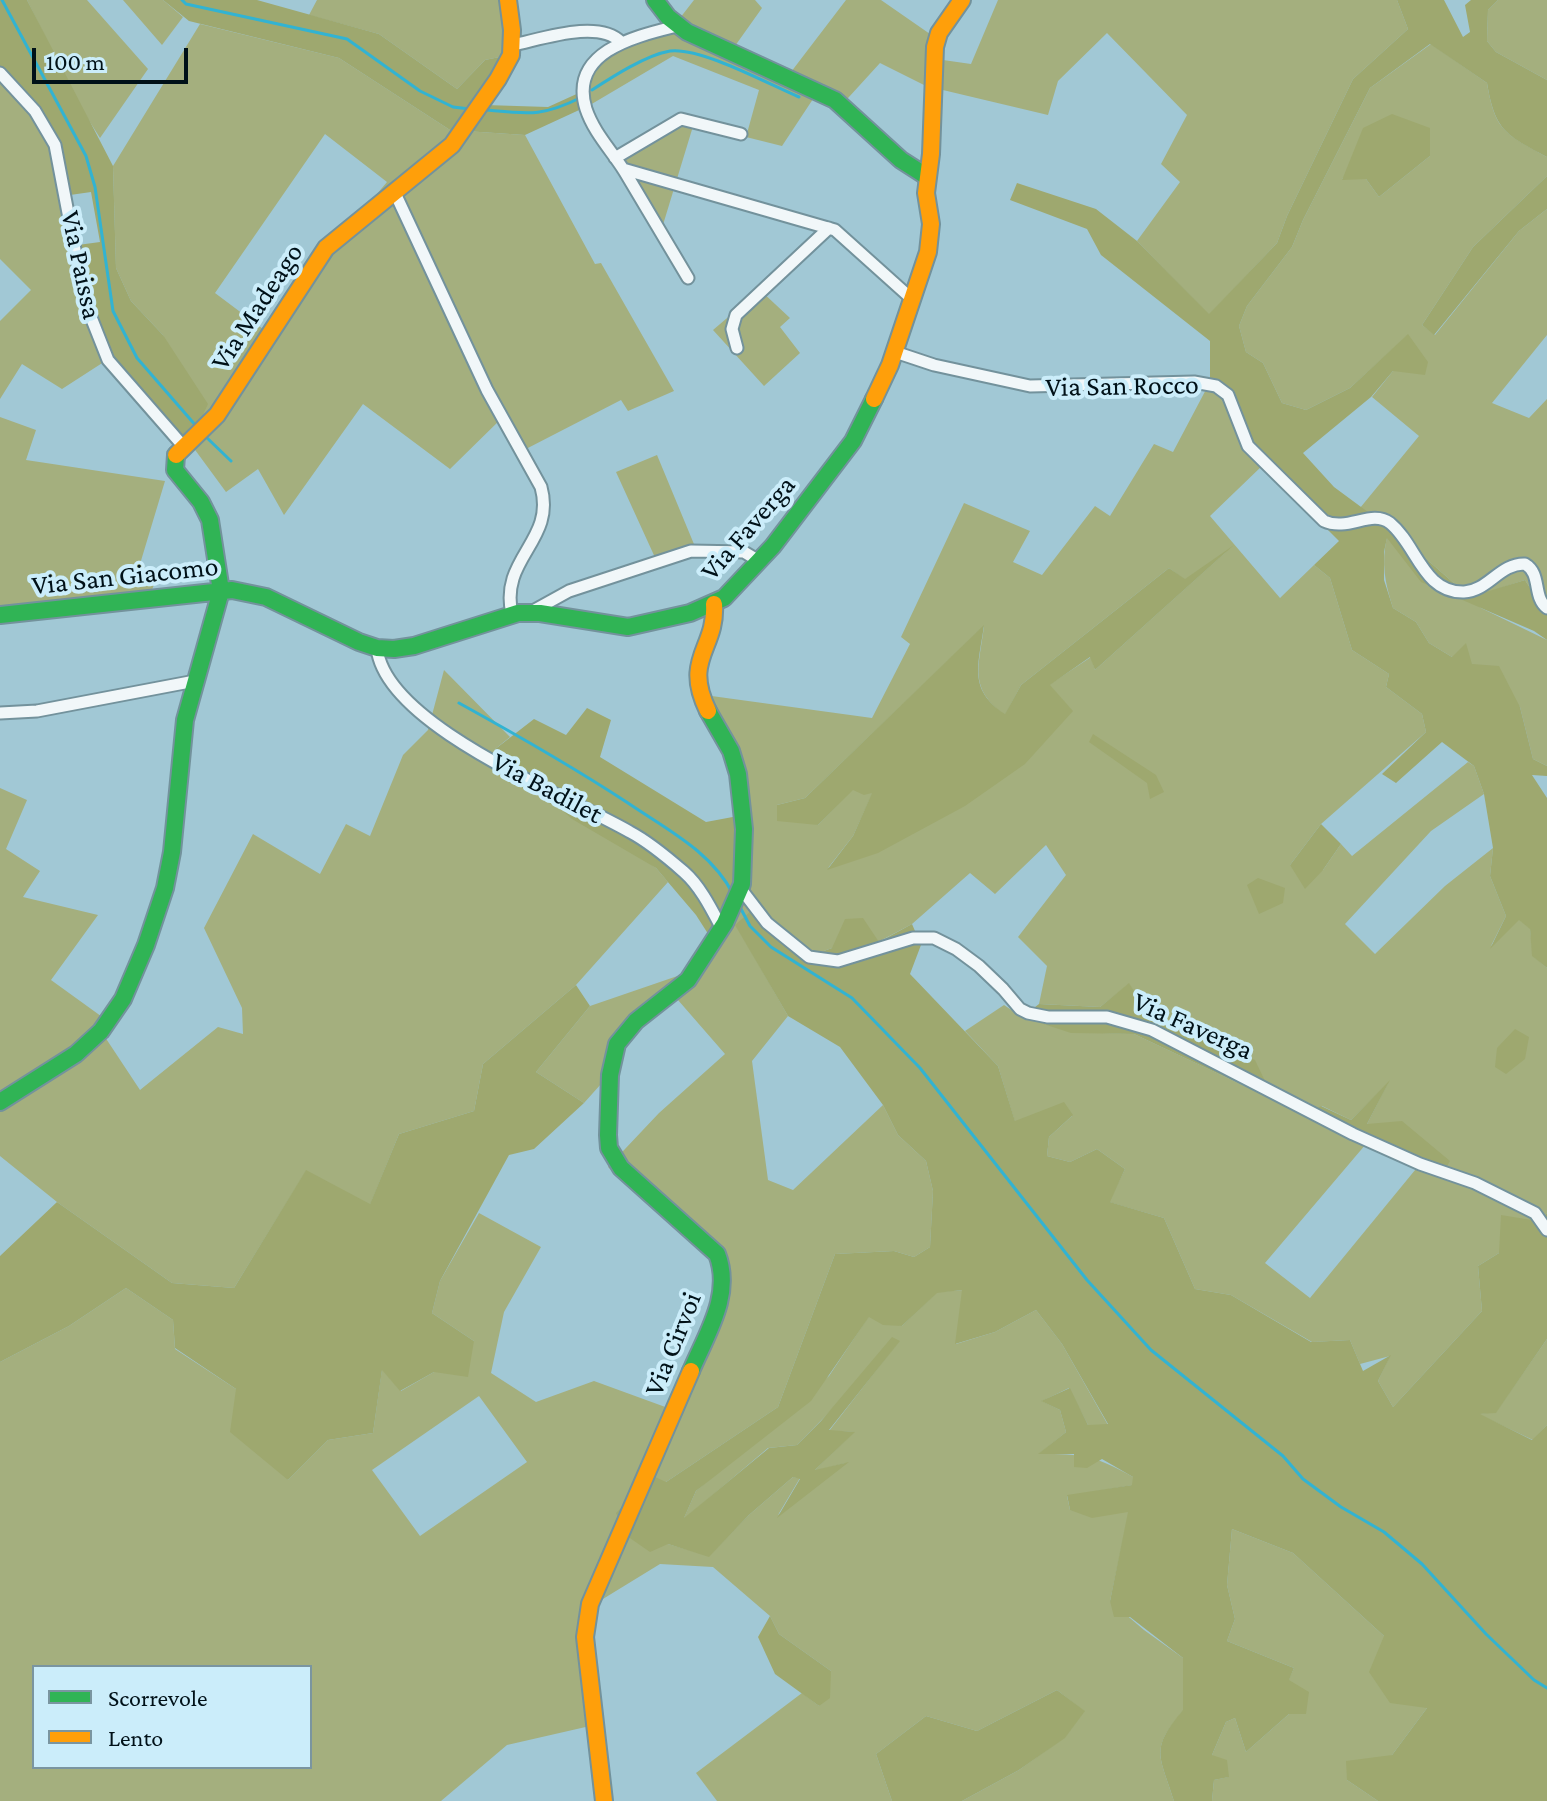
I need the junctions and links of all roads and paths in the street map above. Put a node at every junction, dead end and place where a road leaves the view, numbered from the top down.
1 (508, 0) edge
2 (655, 0) edge
3 (962, 0) edge
4 (677, 26) junction
5 (621, 42) junction
6 (513, 45) junction
7 (0, 73) edge
8 (741, 134) dead end
9 (615, 158) junction
10 (623, 169) junction
11 (926, 176) junction
12 (395, 193) junction
13 (829, 228) junction
14 (688, 278) dead end
15 (913, 300) junction
16 (737, 348) dead end
17 (895, 352) junction
18 (196, 437) junction
19 (759, 561) junction
20 (221, 591) junction
21 (714, 604) junction
22 (1547, 608) edge
23 (531, 612) junction
24 (512, 614) junction
25 (0, 615) edge
26 (377, 648) junction
27 (195, 681) junction
28 (0, 713) edge
29 (741, 889) junction
30 (721, 927) junction
31 (0, 1102) edge
32 (1547, 1230) edge
33 (604, 1801) edge

1 - 6 street
2 - 4 street
3 - 11 street, Via Faverga
4 - 5 street
4 - 11 street
5 - 6 street
5 - 9 street
6 - 12 street, Via Madeago
7 - 18 street, Via Paissa
8 - 9 street
9 - 10 street
10 - 13 street
10 - 14 street
11 - 15 street, Via Faverga
12 - 18 street, Via Madeago
12 - 24 street
13 - 15 street
13 - 16 street
15 - 17 street, Via Faverga
17 - 19 street, Via Faverga
17 - 22 street, Via San Rocco
18 - 20 street
19 - 21 street, Via Faverga
19 - 23 street
20 - 25 street, Via San Giacomo
20 - 26 street, Via San Giacomo
20 - 27 street
21 - 23 street, Via San Giacomo
21 - 29 street, Via Faverga
23 - 24 street, Via San Giacomo
24 - 26 street, Via San Giacomo
26 - 30 street, Via Badilet
27 - 28 street
27 - 31 street
29 - 30 street, Via Cirvoi
29 - 32 street, Via Faverga
30 - 33 street, Via Cirvoi

